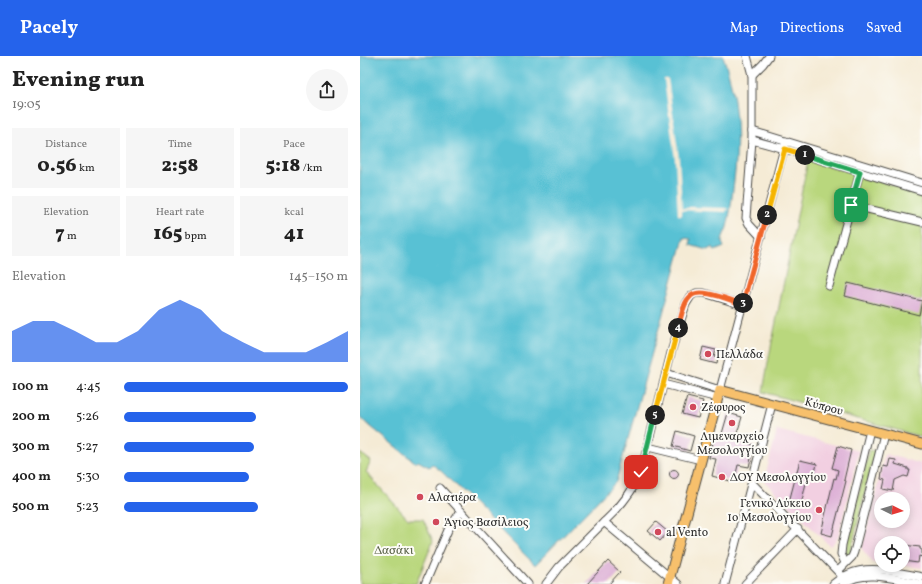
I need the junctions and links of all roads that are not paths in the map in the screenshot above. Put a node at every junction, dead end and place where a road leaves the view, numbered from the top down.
1 (747, 56) edge
2 (769, 56) edge
3 (752, 75) junction
4 (752, 131) junction
5 (752, 140) junction
6 (786, 145) junction
7 (860, 172) junction
8 (922, 183) edge
9 (922, 191) edge
10 (851, 205) junction
11 (922, 222) edge
12 (761, 237) junction
13 (829, 286) dead end
14 (743, 304) junction
15 (666, 373) junction
16 (663, 384) junction
17 (719, 394) junction
18 (772, 404) junction
19 (870, 430) junction
20 (884, 434) junction
21 (922, 444) edge
22 (648, 447) junction
23 (701, 460) junction
24 (752, 483) junction
25 (440, 488) dead end
26 (461, 511) junction
27 (604, 522) junction
28 (798, 530) junction
29 (845, 563) junction
30 (922, 577) edge
31 (843, 578) edge
32 (669, 581) edge
33 (882, 581) edge
34 (424, 584) edge
35 (528, 584) edge
36 (546, 584) edge
37 (678, 584) edge
38 (726, 584) edge
39 (745, 584) edge
40 (833, 584) edge
41 (922, 584) edge

1 - 3 street
2 - 3 street
3 - 4 street
4 - 5 street
4 - 6 street
5 - 6 street
5 - 12 street
6 - 7 street
6 - 8 street
6 - 12 street
7 - 9 street
7 - 10 street
10 - 11 street
10 - 13 street
12 - 14 street
14 - 15 street
14 - 17 street
15 - 16 street
15 - 17 street
16 - 17 street
16 - 22 street
17 - 18 main road, Κύπρου
17 - 23 main road
18 - 19 main road, Κύπρου
18 - 24 street
19 - 20 main road, Κύπρου
19 - 29 street
20 - 21 main road, Κύπρου
20 - 29 street
22 - 23 street
22 - 27 street
23 - 32 main road
24 - 28 street
24 - 38 street
25 - 26 street
26 - 34 street
26 - 35 street
27 - 32 street
27 - 36 street
28 - 31 street
28 - 39 street
29 - 31 street
30 - 31 street
31 - 33 street
31 - 40 street
32 - 37 street
33 - 41 street

